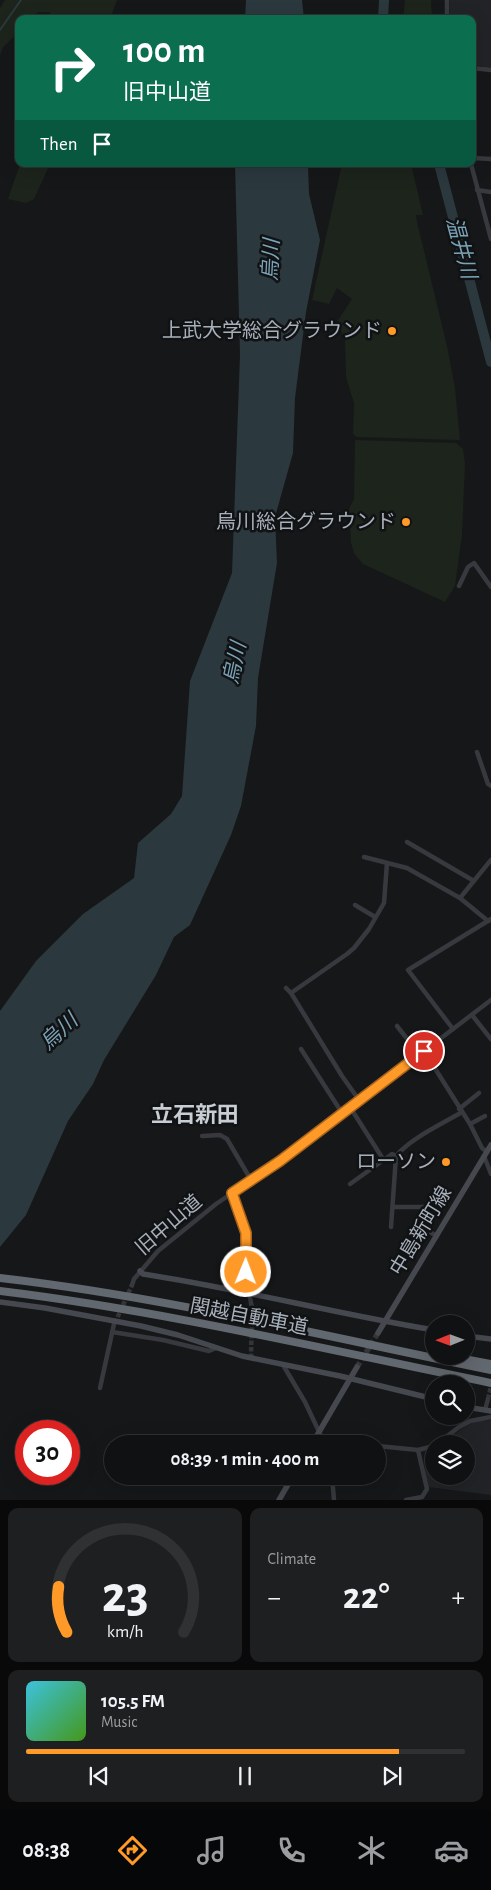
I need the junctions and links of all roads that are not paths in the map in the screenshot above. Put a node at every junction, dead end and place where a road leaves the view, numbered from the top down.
1 (447, 0) edge
2 (448, 15) edge
3 (476, 68) edge
4 (491, 70) edge
5 (476, 158) edge
6 (491, 159) edge
7 (472, 167) edge
8 (477, 190) junction
9 (491, 192) edge
10 (491, 239) edge
11 (458, 586) dead end
12 (491, 587) edge
13 (477, 752) dead end
14 (491, 786) edge
15 (408, 842) dead end
16 (364, 857) dead end
17 (491, 860) edge
18 (387, 862) junction
19 (474, 881) junction
20 (460, 898) junction
21 (355, 906) dead end
22 (375, 917) junction
23 (489, 920) edge
24 (286, 988) dead end
25 (291, 993) junction
26 (490, 1002) edge
27 (472, 1015) junction
28 (398, 1026) dead end
29 (453, 1029) junction
30 (491, 1039) edge
31 (301, 1049) dead end
32 (421, 1052) junction
33 (479, 1093) dead end
34 (359, 1100) junction
35 (350, 1107) junction
36 (461, 1110) junction
37 (342, 1113) junction
38 (485, 1116) dead end
39 (470, 1124) junction
40 (202, 1136) dead end
41 (491, 1145) edge
42 (486, 1154) junction
43 (396, 1156) junction
44 (383, 1160) junction
45 (491, 1174) edge
46 (251, 1180) junction
47 (350, 1184) dead end
48 (232, 1193) junction
49 (393, 1207) junction
50 (391, 1228) dead end
51 (437, 1236) junction
52 (140, 1271) junction
53 (0, 1278) edge
54 (132, 1285) tunnel mouth
55 (0, 1291) edge
56 (250, 1293) junction
57 (0, 1302) edge
58 (184, 1307) junction
59 (252, 1308) tunnel mouth
60 (385, 1322) junction
61 (114, 1324) tunnel mouth
62 (425, 1329) edge
63 (112, 1332) junction
64 (378, 1333) tunnel mouth
65 (475, 1337) edge
66 (491, 1339) edge
67 (216, 1348) junction
68 (425, 1351) edge
69 (475, 1361) edge
70 (283, 1364) junction
71 (491, 1364) edge
72 (357, 1367) tunnel mouth
73 (491, 1370) edge
74 (350, 1379) junction
75 (491, 1383) edge
76 (100, 1388) dead end
77 (425, 1397) edge
78 (488, 1399) dead end
79 (475, 1409) edge
80 (488, 1411) edge
81 (491, 1417) edge
82 (319, 1433) joint
83 (449, 1435) edge
84 (386, 1447) edge
85 (425, 1448) edge
86 (418, 1450) junction
87 (288, 1485) edge
88 (333, 1485) edge
89 (279, 1500) edge
90 (334, 1500) edge
91 (406, 1500) edge

1 - 2 street
3 - 4 street
5 - 6 street
7 - 8 street
8 - 9 street
8 - 10 street
11 - 12 street
13 - 14 street
15 - 19 street
16 - 18 street
17 - 19 street
18 - 20 street
18 - 22 street
19 - 20 street
20 - 23 street
21 - 22 street
22 - 25 street
23 - 29 street
24 - 25 street
25 - 34 street
26 - 27 street, 旧中山道
27 - 29 street, 旧中山道
27 - 30 street
28 - 32 street
29 - 32 street, 旧中山道
31 - 37 street
32 - 34 street, 旧中山道
32 - 36 street
33 - 36 street
34 - 35 street, 旧中山道
35 - 37 street, 旧中山道
35 - 44 street
36 - 39 street
36 - 43 street
37 - 46 street, 旧中山道
38 - 39 street
39 - 42 street
40 - 46 street
41 - 42 street, 中島新町線
42 - 45 street
42 - 51 street, 中島新町線
43 - 44 street
43 - 49 street
44 - 47 street
46 - 48 street, 旧中山道
48 - 52 street, 旧中山道
48 - 56 street
49 - 50 street
49 - 51 street
51 - 60 street, 中島新町線
52 - 54 street, 旧中山道
52 - 56 street
53 - 58 highway, 関越自動車道
55 - 75 highway, 関越自動車道
56 - 59 street
56 - 60 street
57 - 67 street
58 - 68 highway
58 - 73 highway, 関越自動車道
60 - 62 street
60 - 64 street, 中島新町線
61 - 63 street
63 - 67 street
63 - 76 street
65 - 66 street
67 - 70 street
69 - 71 highway
70 - 74 street
70 - 82 street
72 - 74 street
74 - 77 street
74 - 82 street
78 - 80 street
79 - 80 street
81 - 83 street
84 - 86 street
85 - 86 street
86 - 91 street
87 - 89 street
88 - 90 street

